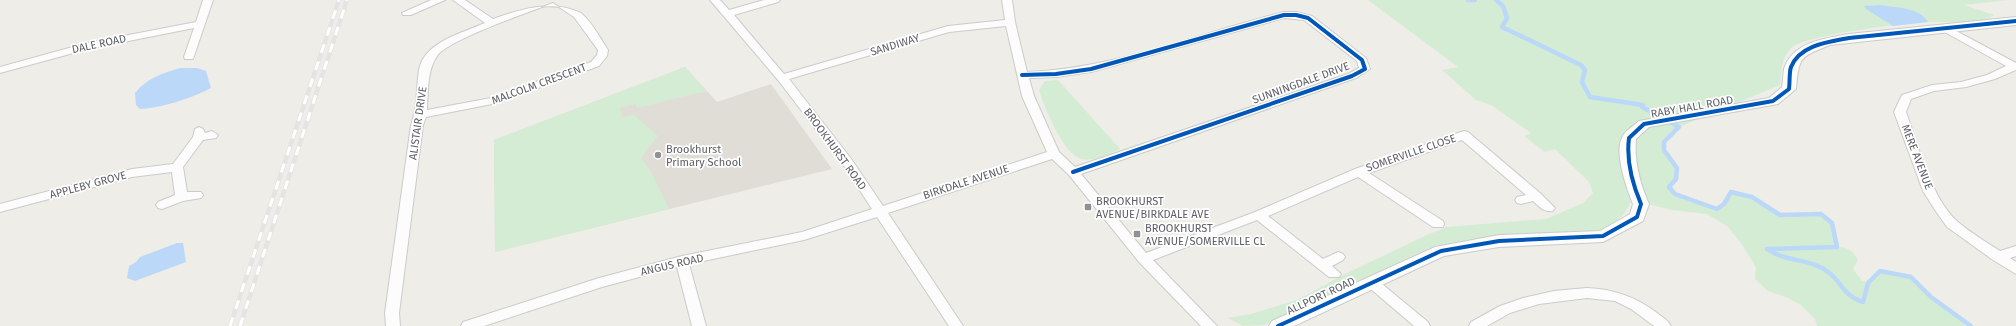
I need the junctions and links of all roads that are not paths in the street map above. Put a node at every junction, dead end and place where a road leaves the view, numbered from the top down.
1 (208, 0) edge
2 (440, 0) edge
3 (458, 0) edge
4 (554, 0) edge
5 (715, 0) edge
6 (775, 0) edge
7 (1007, 0) edge
8 (407, 13) dead end
9 (728, 14) junction
10 (1010, 22) junction
11 (2016, 22) edge
12 (492, 23) junction
13 (200, 24) junction
14 (1945, 28) junction
15 (189, 57) dead end
16 (2015, 66) edge
17 (0, 70) edge
18 (1022, 75) junction
19 (782, 78) junction
20 (421, 114) junction
21 (212, 135) dead end
22 (1054, 154) junction
23 (177, 167) junction
24 (1073, 172) junction
25 (1359, 172) junction
26 (197, 195) dead end
27 (1536, 196) junction
28 (180, 197) junction
29 (1521, 200) dead end
30 (162, 205) dead end
31 (0, 208) edge
32 (1549, 208) dead end
33 (878, 210) junction
34 (1259, 215) junction
35 (1438, 224) dead end
36 (2016, 251) edge
37 (1338, 257) dead end
38 (1998, 257) junction
39 (1144, 259) junction
40 (682, 261) junction
41 (1322, 265) junction
42 (2016, 269) edge
43 (1334, 274) dead end
44 (1371, 282) junction
45 (1668, 325) edge
46 (393, 326) edge
47 (468, 326) edge
48 (699, 326) edge
49 (956, 326) edge
50 (1210, 326) edge
51 (1278, 326) edge
52 (1423, 326) edge
53 (1476, 326) edge

1 - 13 street
2 - 8 street
3 - 12 street
4 - 12 street, ALISTAIR DRIVE
4 - 20 street, MALCOLM CRESCENT
5 - 9 street, BROOKHURST ROAD
6 - 9 street
7 - 10 street
9 - 19 street, BROOKHURST ROAD
10 - 18 street
10 - 19 street, SANDIWAY
11 - 14 street, RABY HALL ROAD
12 - 20 street, ALISTAIR DRIVE
13 - 15 street
13 - 17 street, DALE ROAD
14 - 16 street
14 - 44 street, RABY HALL ROAD
16 - 38 street, MERE AVENUE
18 - 22 street
18 - 24 street, SUNNINGDALE DRIVE
19 - 33 street, BROOKHURST ROAD
20 - 46 street, ALISTAIR DRIVE
21 - 23 street
22 - 24 street
22 - 33 street, BIRKDALE AVENUE
23 - 28 street
23 - 31 street, APPLEBY GROVE
24 - 39 street
25 - 27 street, SOMERVILLE CLOSE
25 - 34 street, SOMERVILLE CLOSE
25 - 35 street, SOMERVILLE CLOSE
26 - 28 street
27 - 29 street
27 - 32 street, SOMERVILLE CLOSE
28 - 30 street
33 - 40 street, ANGUS ROAD
33 - 49 street, BROOKHURST ROAD
34 - 39 street, SOMERVILLE CLOSE
34 - 41 street
36 - 38 street
37 - 41 street
38 - 42 street, MERE AVENUE
39 - 50 street
40 - 47 street, ANGUS ROAD
40 - 48 street
41 - 43 street
44 - 51 street, ALLPORT ROAD
44 - 52 street
45 - 53 street

